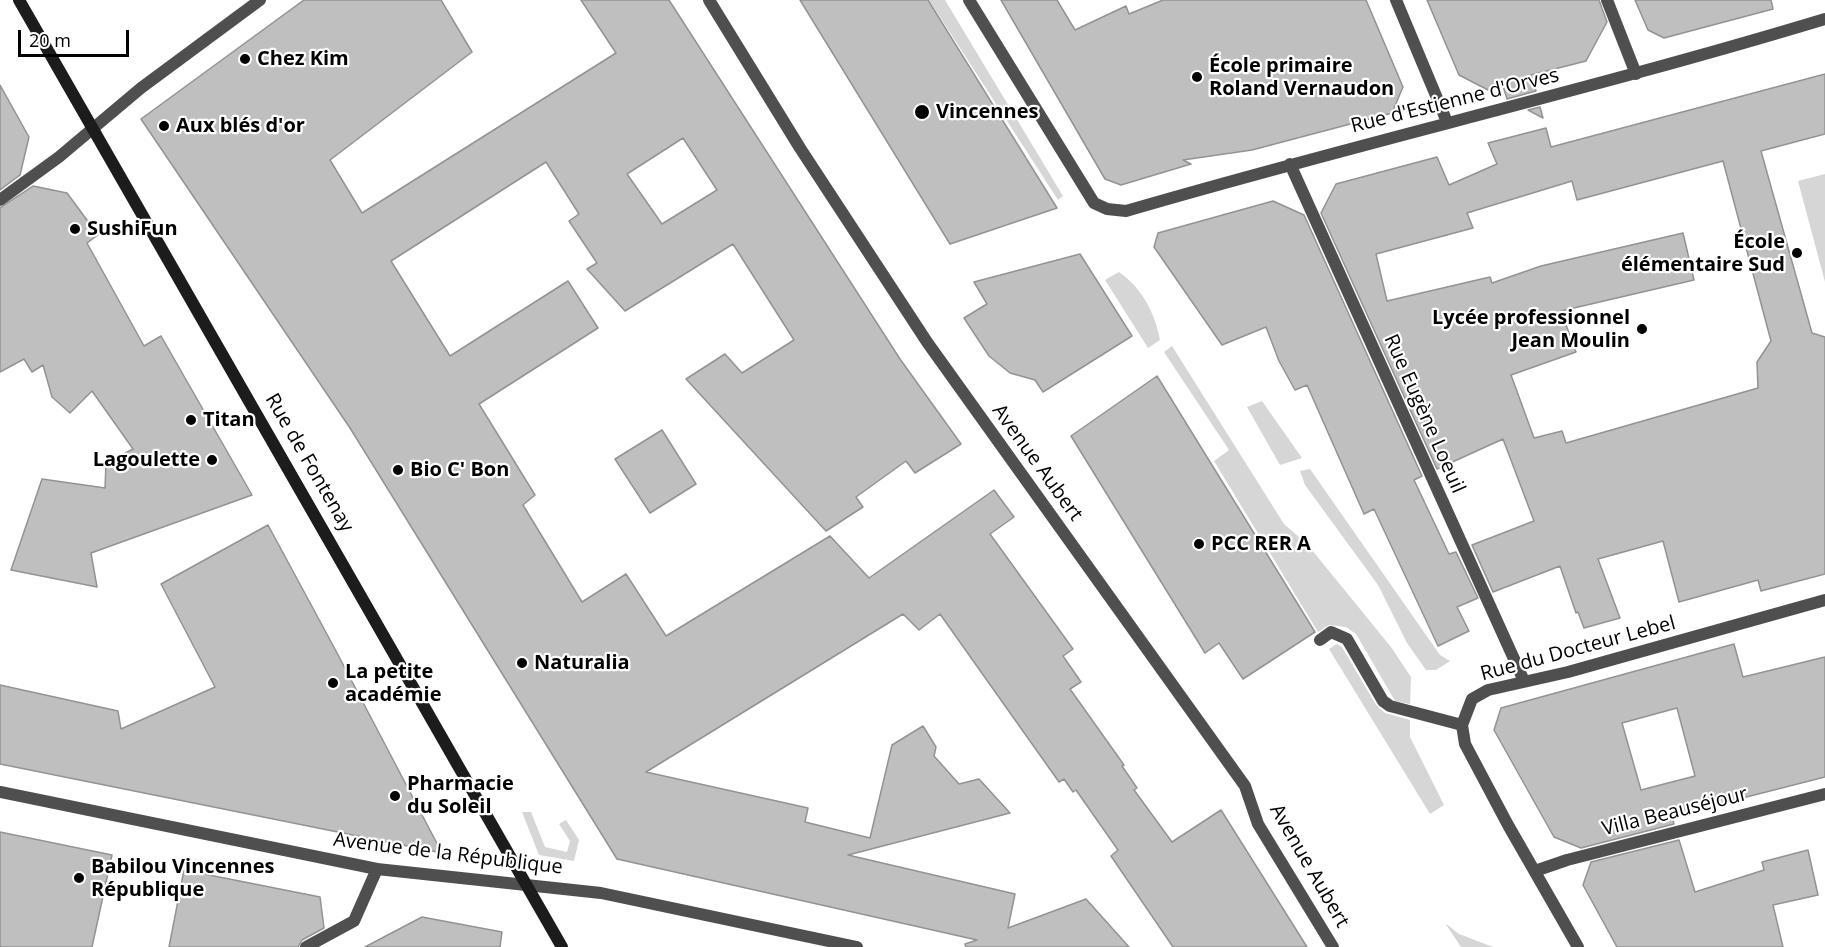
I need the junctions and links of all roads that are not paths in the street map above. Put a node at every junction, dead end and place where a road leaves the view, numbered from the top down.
1 (19, 0) edge
2 (260, 0) edge
3 (709, 0) edge
4 (969, 0) edge
5 (1396, 0) edge
6 (1606, 0) edge
7 (1825, 19) edge
8 (1636, 74) junction
9 (1447, 122) junction
10 (93, 128) junction
11 (1290, 164) junction
12 (0, 200) edge
13 (1825, 600) edge
14 (1320, 640) dead end
15 (1524, 681) junction
16 (1462, 725) junction
17 (0, 792) edge
18 (1825, 794) edge
19 (377, 869) junction
20 (1535, 872) junction
21 (528, 884) junction
22 (306, 947) edge
23 (562, 947) edge
24 (857, 947) edge
25 (1333, 947) edge
26 (1578, 947) edge

1 - 10 main road, Rue de Fontenay
2 - 10 street
3 - 25 street, Avenue Aubert
4 - 11 street, Rue d'Estienne d'Orves
5 - 9 street
6 - 8 street
7 - 8 street, Rue d'Estienne d'Orves
8 - 9 street, Rue d'Estienne d'Orves
9 - 11 street, Rue d'Estienne d'Orves
10 - 12 street
10 - 21 main road, Rue de Fontenay
11 - 15 street, Rue Eugène Loeuil
13 - 15 street, Rue du Docteur Lebel
14 - 16 street
15 - 16 street, Rue du Docteur Lebel
16 - 20 street
17 - 19 street, Avenue de la République
18 - 20 street, Villa Beauséjour
19 - 21 street, Avenue de la République
19 - 22 street
20 - 26 street
21 - 23 main road, Rue de Fontenay
21 - 24 street, Avenue de la République

